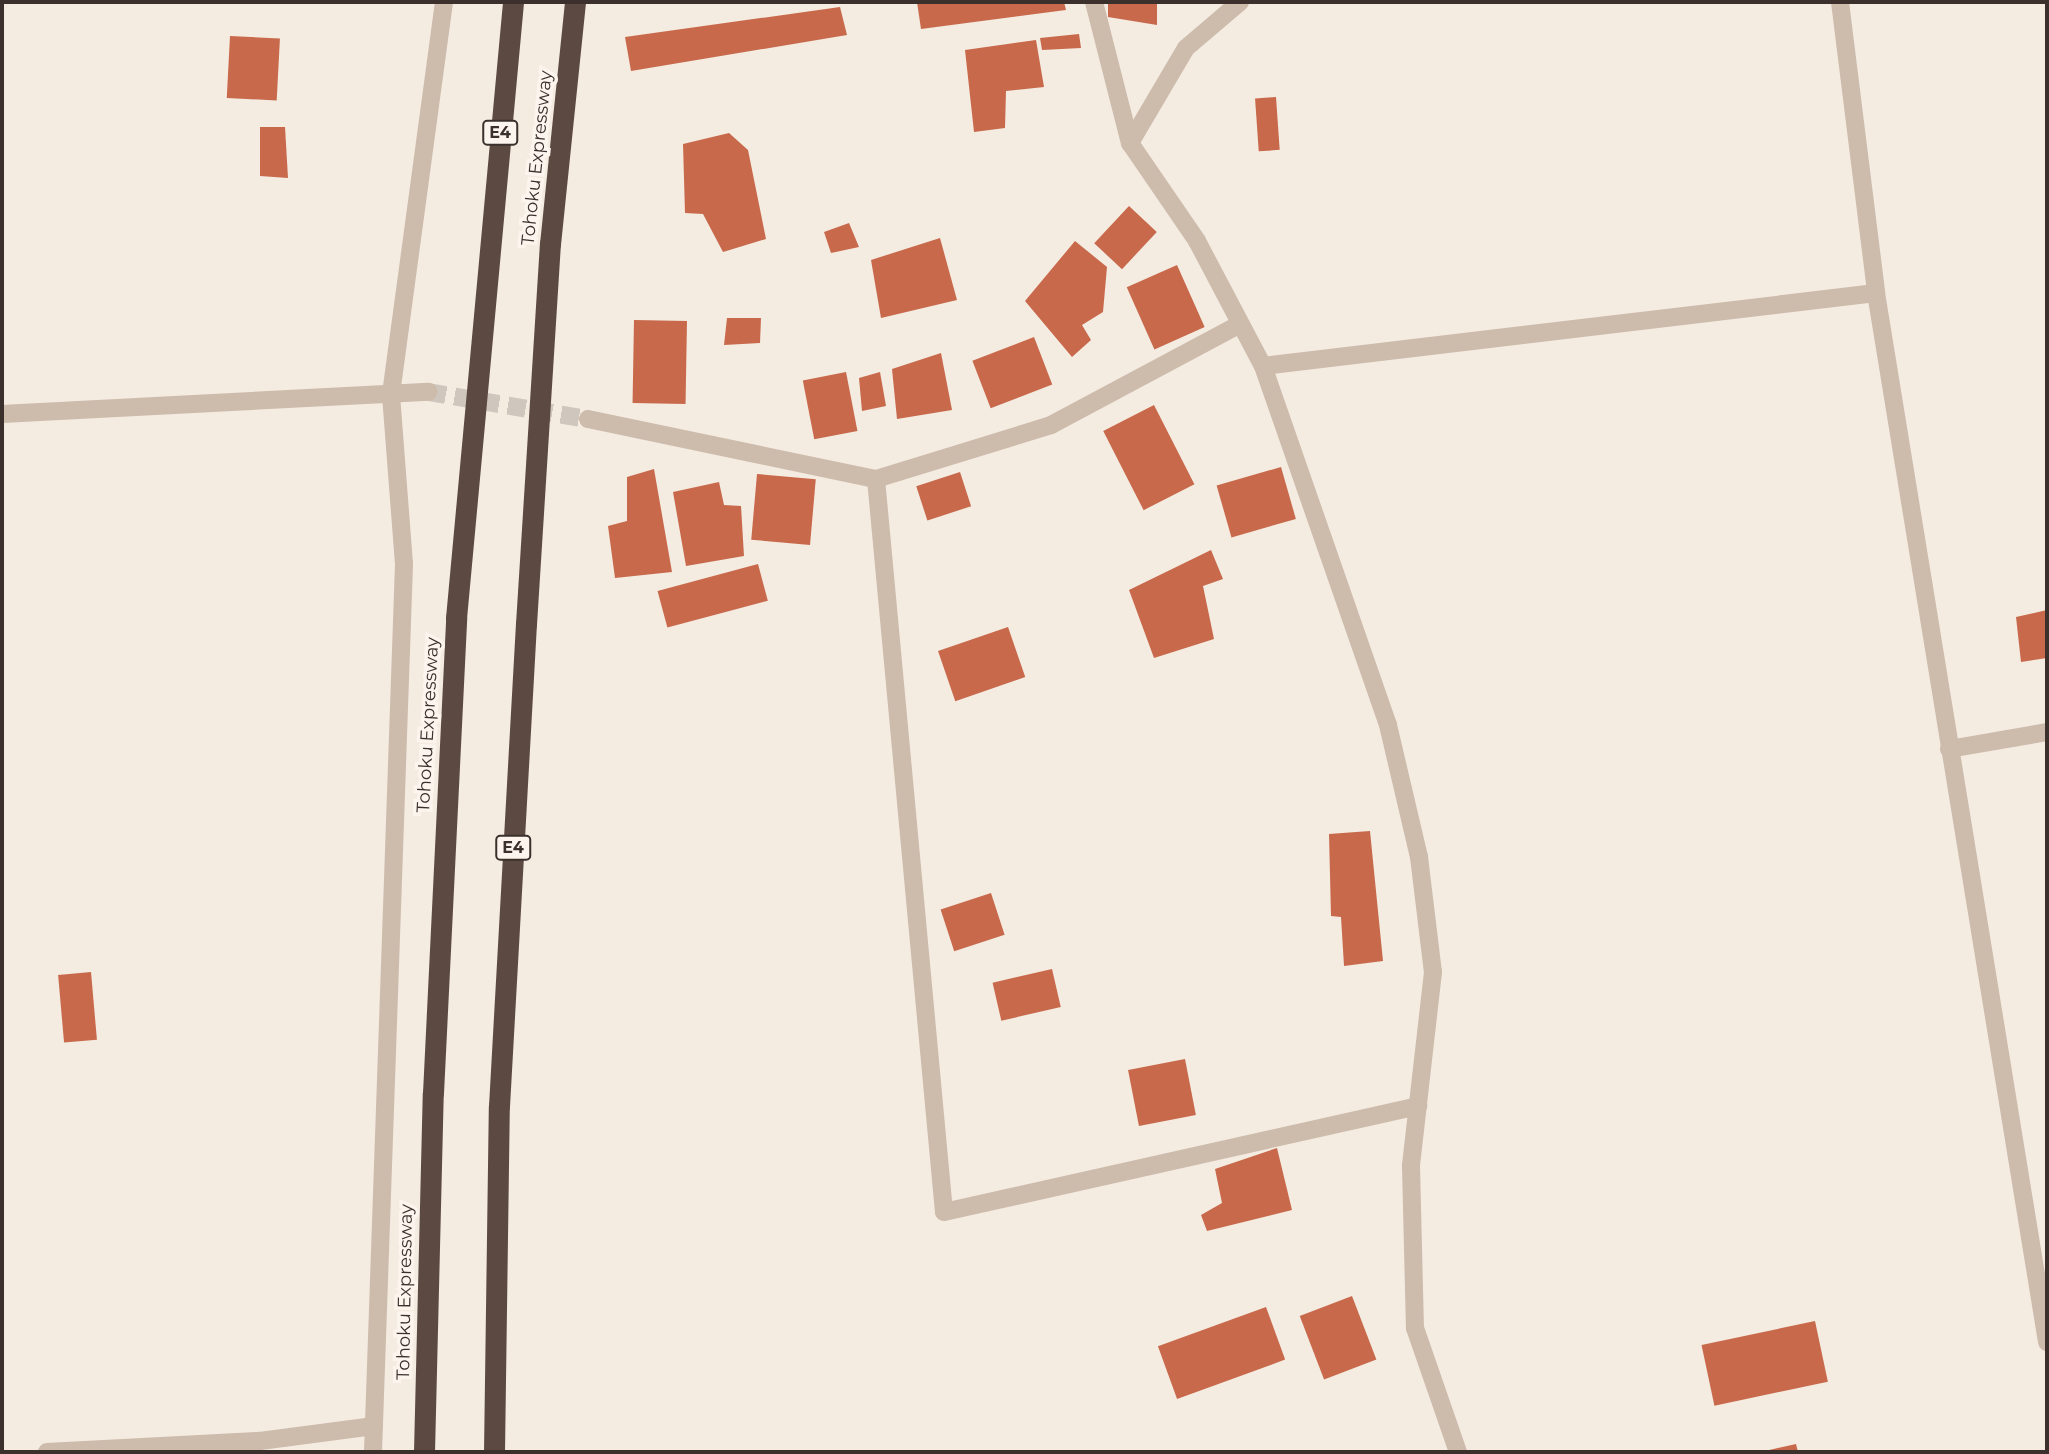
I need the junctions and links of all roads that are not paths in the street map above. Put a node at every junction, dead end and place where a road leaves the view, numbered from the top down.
1 (444, 2) edge
2 (513, 2) edge
3 (575, 2) edge
4 (1094, 2) edge
5 (1241, 2) edge
6 (1840, 2) edge
7 (1130, 143) junction
8 (1876, 293) junction
9 (1240, 324) junction
10 (1263, 366) junction
11 (428, 392) tunnel mouth
12 (391, 394) junction
13 (2, 414) edge
14 (588, 419) tunnel mouth
15 (876, 479) junction
16 (2047, 732) edge
17 (1949, 749) junction
18 (1418, 1106) junction
19 (2047, 1342) edge
20 (374, 1426) junction
21 (47, 1452) edge
22 (373, 1452) edge
23 (424, 1452) edge
24 (494, 1452) edge
25 (1458, 1452) edge

1 - 12 street
2 - 23 highway, Tohoku Expressway / E4
3 - 24 highway, Tohoku Expressway / E4
4 - 7 street
5 - 7 street
6 - 8 street
7 - 9 street
8 - 10 street
8 - 17 street
9 - 10 street
9 - 15 street
10 - 18 street
11 - 12 street
12 - 13 street
12 - 20 street
14 - 15 street
15 - 18 street
16 - 17 street
17 - 19 street
18 - 25 street
20 - 21 street
20 - 22 street

